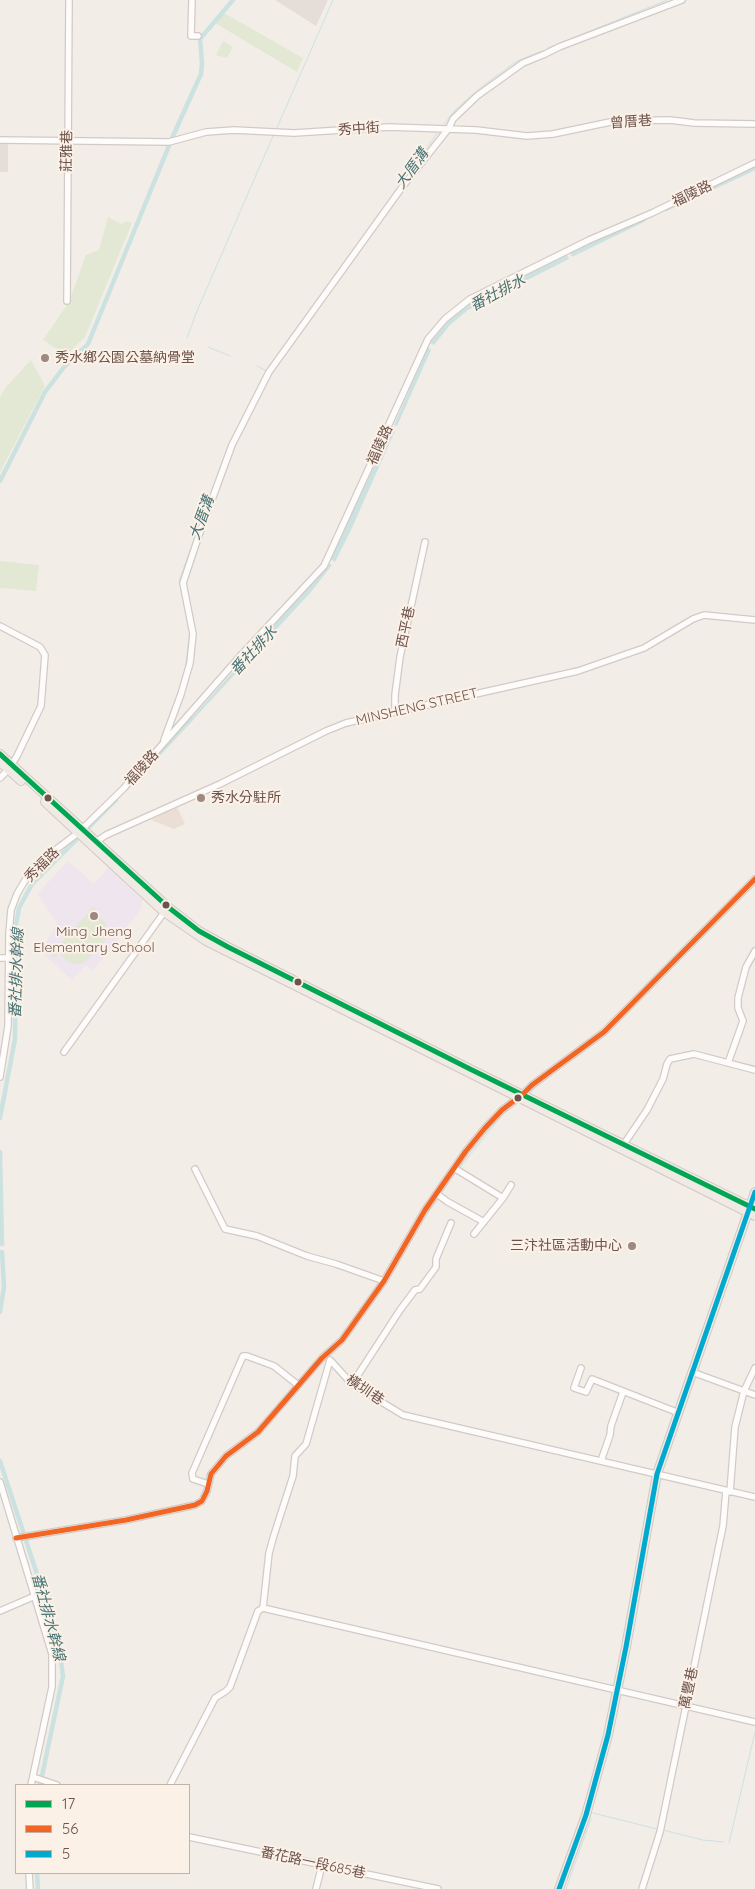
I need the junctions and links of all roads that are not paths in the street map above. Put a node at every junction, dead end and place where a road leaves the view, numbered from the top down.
1 (69, 0) edge
2 (192, 0) edge
3 (682, 0) edge
4 (198, 36) dead end
5 (755, 124) edge
6 (444, 128) junction
7 (0, 140) edge
8 (68, 142) junction
9 (755, 163) edge
10 (67, 301) dead end
11 (425, 542) dead end
12 (327, 560) junction
13 (335, 564) dead end
14 (755, 620) edge
15 (0, 626) edge
16 (395, 712) junction
17 (163, 745) junction
18 (0, 754) edge
19 (0, 762) edge
20 (10, 767) junction
21 (0, 778) edge
22 (82, 833) junction
23 (94, 843) junction
24 (755, 879) edge
25 (166, 910) junction
26 (755, 951) edge
27 (0, 958) edge
28 (9, 958) junction
29 (64, 1052) dead end
30 (728, 1063) junction
31 (755, 1070) edge
32 (0, 1076) edge
33 (521, 1096) junction
34 (624, 1144) junction
35 (454, 1168) junction
36 (194, 1169) dead end
37 (511, 1185) dead end
38 (755, 1192) edge
39 (437, 1194) junction
40 (504, 1198) junction
41 (752, 1211) edge
42 (484, 1222) junction
43 (451, 1224) dead end
44 (474, 1234) dead end
45 (384, 1281) junction
46 (581, 1368) dead end
47 (755, 1368) edge
48 (692, 1372) junction
49 (352, 1384) junction
50 (298, 1385) junction
51 (744, 1391) junction
52 (623, 1392) junction
53 (755, 1395) edge
54 (679, 1413) junction
55 (601, 1461) junction
56 (657, 1474) junction
57 (0, 1482) edge
58 (208, 1484) junction
59 (728, 1491) junction
60 (755, 1497) edge
61 (16, 1538) junction
62 (35, 1596) junction
63 (263, 1608) junction
64 (0, 1611) edge
65 (617, 1690) junction
66 (685, 1707) junction
67 (755, 1722) edge
68 (33, 1777) junction
69 (31, 1784) edge
70 (53, 1784) edge
71 (171, 1784) edge
72 (190, 1837) edge
73 (322, 1865) junction
74 (29, 1874) edge
75 (30, 1889) edge
76 (316, 1889) edge
77 (438, 1889) edge
78 (559, 1889) edge
79 (642, 1889) edge

1 - 8 street, 莊雅巷
2 - 4 street
3 - 6 street
5 - 6 street, 曾厝巷
6 - 8 street, 秀中街
6 - 17 street
7 - 8 street, 秀中街
8 - 10 street, 莊雅巷
9 - 12 street, 福陵路
11 - 16 street, 西平巷
12 - 13 street
12 - 17 street, 福陵路
14 - 16 street, MINSHENG STREET
15 - 20 street
16 - 23 street, MINSHENG STREET
17 - 22 street, 福陵路
18 - 20 main road
19 - 20 main road
20 - 21 street
20 - 22 main road
22 - 23 main road
22 - 28 street, 秀福路
23 - 25 main road
24 - 33 street
25 - 29 street
25 - 33 main road
26 - 30 street
27 - 28 street
28 - 32 street, 秀福路
30 - 31 street
30 - 34 street
33 - 34 main road
33 - 35 street
33 - 41 main road
34 - 41 main road
35 - 39 street
35 - 40 street
36 - 45 street
37 - 40 street
38 - 41 main road
39 - 42 street
39 - 45 street
40 - 42 street
41 - 48 main road
42 - 44 street
43 - 49 street
45 - 50 street
46 - 52 street
47 - 51 street, 萬豐巷
48 - 51 street
48 - 54 main road
49 - 55 street, 橫圳巷
49 - 63 street, 橫圳巷
50 - 58 street
50 - 58 street
51 - 53 street
51 - 59 street, 萬豐巷
52 - 54 street
52 - 55 street
54 - 56 main road
55 - 56 street, 橫圳巷
56 - 59 street, 橫圳巷
56 - 65 main road
57 - 61 street
58 - 61 street
59 - 60 street
59 - 66 street, 萬豐巷
61 - 62 street
62 - 64 street
62 - 68 street
63 - 65 street
63 - 71 street, 橫圳巷
65 - 66 street
65 - 78 main road
66 - 67 street
66 - 79 street, 萬豐巷
68 - 69 street
68 - 70 street
72 - 73 street, 番花路一段685巷
73 - 76 street
73 - 77 street, 番花路一段685巷
74 - 75 street

